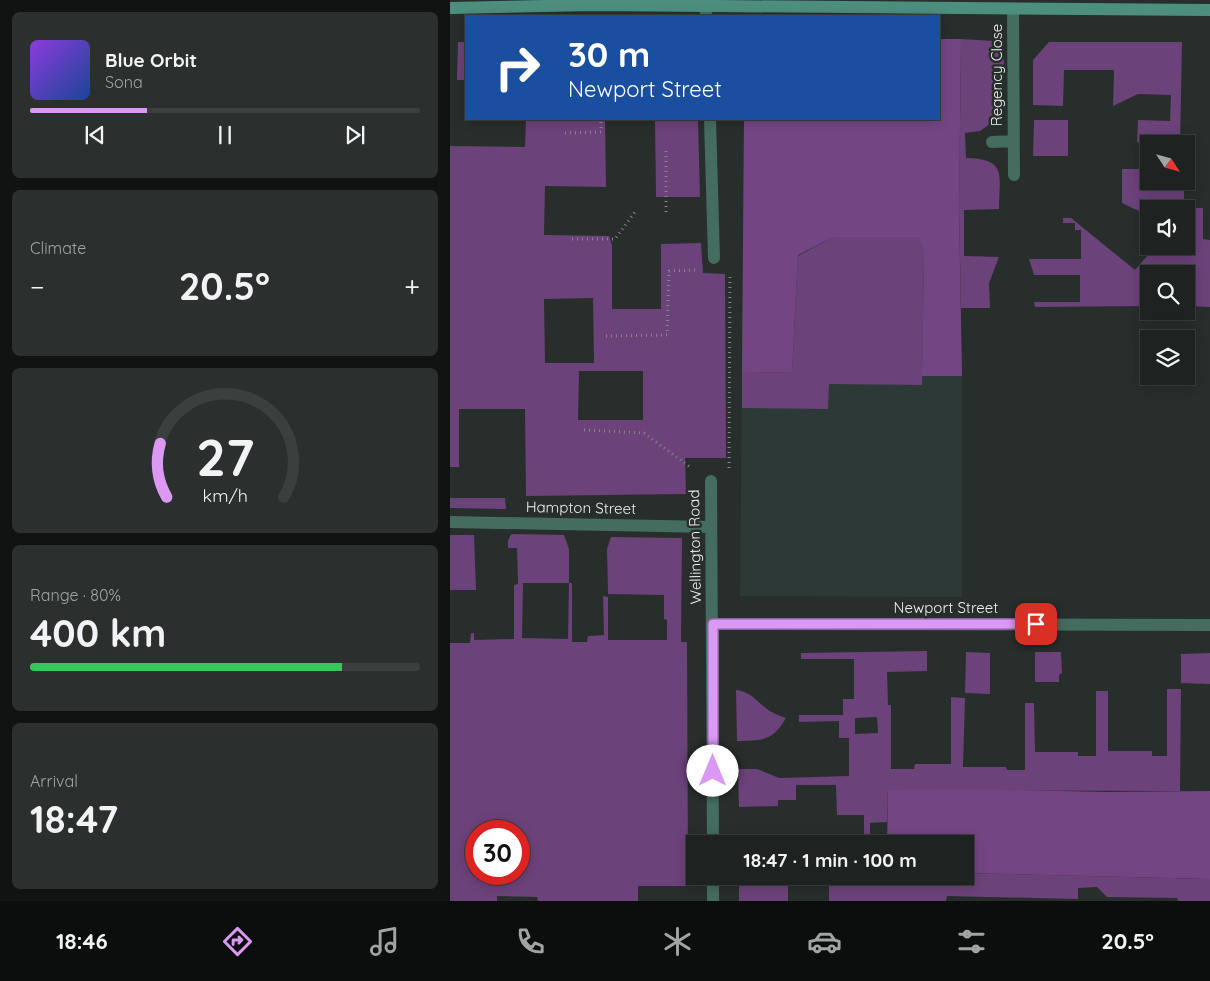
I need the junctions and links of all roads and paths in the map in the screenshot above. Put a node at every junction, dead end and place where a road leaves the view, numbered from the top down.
1 (706, 7) edge
2 (450, 8) edge
3 (1013, 9) junction
4 (1210, 10) edge
5 (601, 120) edge
6 (710, 120) edge
7 (565, 133) dead end
8 (1014, 141) junction
9 (992, 142) dead end
10 (666, 150) dead end
11 (1014, 175) dead end
12 (635, 212) dead end
13 (666, 212) dead end
14 (572, 239) dead end
15 (714, 258) joint
16 (704, 270) dead end
17 (606, 336) dead end
18 (584, 430) dead end
19 (690, 467) dead end
20 (710, 481) joint
21 (450, 522) edge
22 (711, 527) junction
23 (713, 624) junction
24 (1210, 625) edge
25 (713, 835) edge
26 (713, 885) edge
27 (713, 901) edge

1 - 2 main road
1 - 3 main road
3 - 4 main road
3 - 8 street, Regency Close
5 - 7 path
6 - 15 street
8 - 9 street, Regency Close
8 - 11 street, Regency Close
10 - 13 path
12 - 14 path
15 - 20 path, Wellington Road
16 - 17 path
18 - 19 path
20 - 22 street, Wellington Road
21 - 22 street, Hampton Street
22 - 23 street, Wellington Road
23 - 24 street, Newport Street
23 - 25 street, Wellington Road
26 - 27 street

